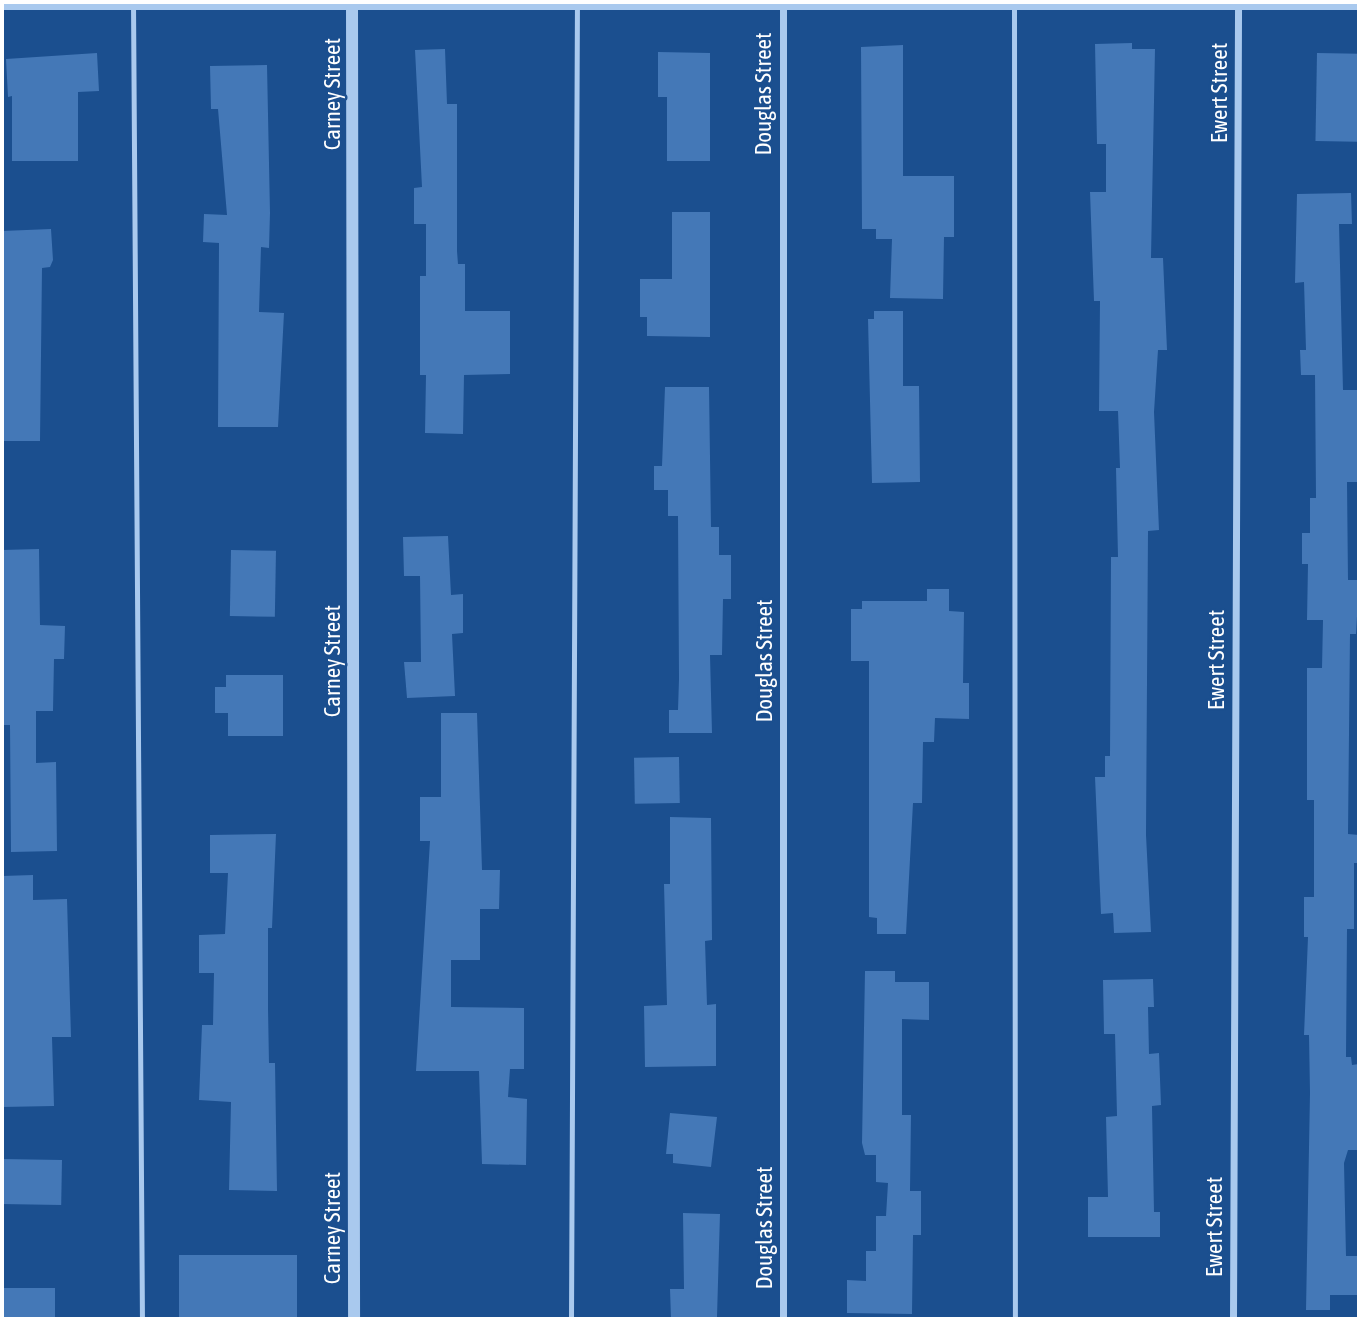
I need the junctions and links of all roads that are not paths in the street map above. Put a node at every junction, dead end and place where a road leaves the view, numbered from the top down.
1 (133, 4) edge
2 (352, 4) edge
3 (577, 4) edge
4 (1014, 4) edge
5 (1238, 4) edge
6 (2, 6) edge
7 (783, 6) edge
8 (1359, 6) edge
9 (142, 1319) edge
10 (354, 1319) edge
11 (571, 1319) edge
12 (783, 1319) edge
13 (1015, 1319) edge
14 (1233, 1319) edge

1 - 2 street
1 - 6 street
1 - 9 lane
2 - 3 street
2 - 10 street, Carney Street
3 - 7 street
3 - 11 lane
4 - 5 street
4 - 7 street
4 - 13 lane
5 - 8 street
5 - 14 street, Ewert Street
7 - 12 street, Douglas Street

